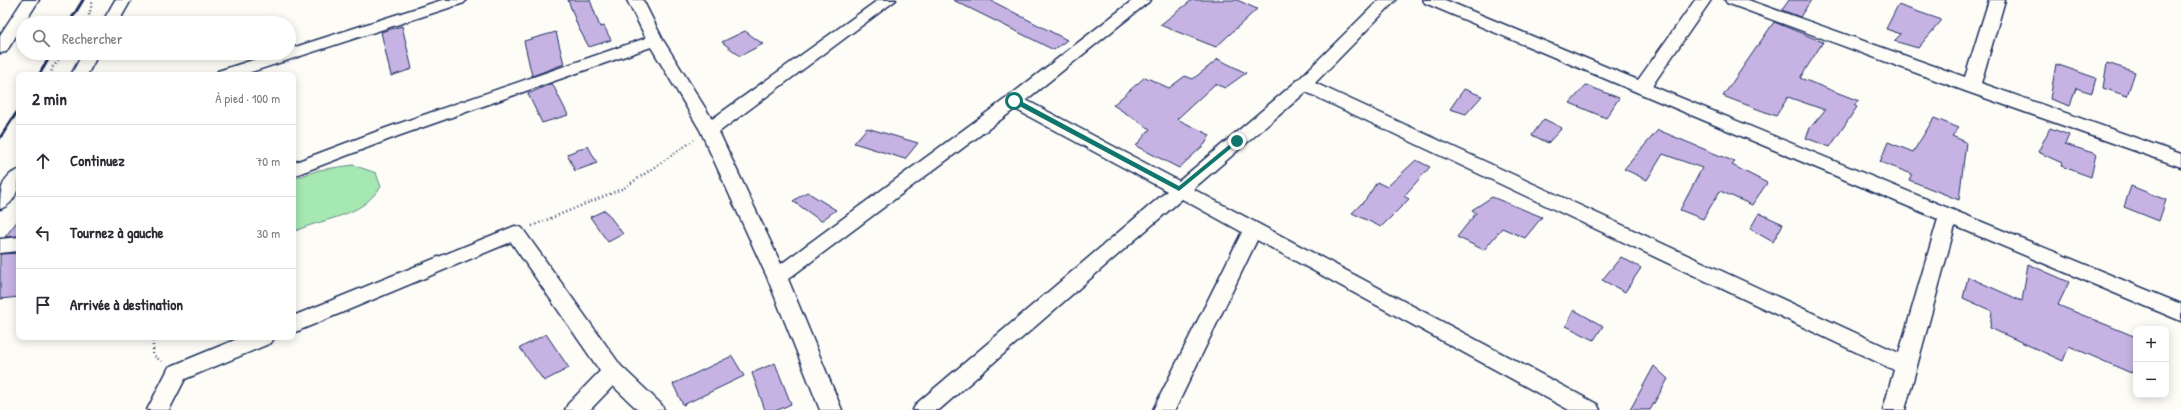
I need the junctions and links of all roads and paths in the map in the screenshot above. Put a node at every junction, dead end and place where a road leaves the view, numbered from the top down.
1 (32, 0) edge
2 (93, 0) edge
3 (124, 0) edge
4 (458, 0) edge
5 (635, 0) edge
6 (888, 0) edge
7 (1143, 0) edge
8 (1388, 0) edge
9 (1431, 0) edge
10 (1703, 0) edge
11 (1733, 0) edge
12 (1996, 0) edge
13 (21, 16) edge
14 (90, 16) edge
15 (114, 16) edge
16 (16, 24) edge
17 (655, 40) junction
18 (0, 48) edge
19 (296, 52) edge
20 (58, 60) edge
21 (87, 60) edge
22 (271, 60) edge
23 (51, 72) edge
24 (81, 72) edge
25 (233, 72) edge
26 (1304, 84) junction
27 (1642, 87) junction
28 (1971, 87) junction
29 (1014, 101) junction
30 (709, 130) junction
31 (2181, 161) edge
32 (296, 169) edge
33 (16, 180) edge
34 (1179, 189) junction
35 (0, 202) edge
36 (1948, 217) junction
37 (1253, 229) junction
38 (515, 234) junction
39 (16, 244) edge
40 (0, 246) edge
41 (777, 277) junction
42 (2181, 313) edge
43 (296, 324) edge
44 (153, 340) edge
45 (257, 340) edge
46 (1906, 366) junction
47 (613, 372) junction
48 (177, 373) junction
49 (158, 410) edge
50 (576, 410) edge
51 (653, 410) edge
52 (831, 410) edge
53 (924, 410) edge
54 (1164, 410) edge
55 (1589, 410) edge
56 (1894, 410) edge

1 - 13 street
2 - 14 path
3 - 15 street
4 - 19 street
5 - 17 street
6 - 30 street
7 - 29 street
8 - 26 street
9 - 27 street
10 - 27 street
11 - 28 street
12 - 28 street
16 - 18 street
17 - 30 street
17 - 32 street
20 - 23 path
21 - 24 street
22 - 25 street
26 - 34 street
26 - 46 street
27 - 36 street
28 - 31 street
29 - 34 street
29 - 41 street
30 - 38 path
30 - 41 street
33 - 35 street
34 - 37 street
34 - 53 street
36 - 42 street
36 - 46 street
37 - 54 street
37 - 55 street
38 - 43 street
38 - 47 street
39 - 40 street
41 - 52 street
44 - 48 path
45 - 48 street
46 - 56 street
47 - 50 street
47 - 51 street
48 - 49 street

